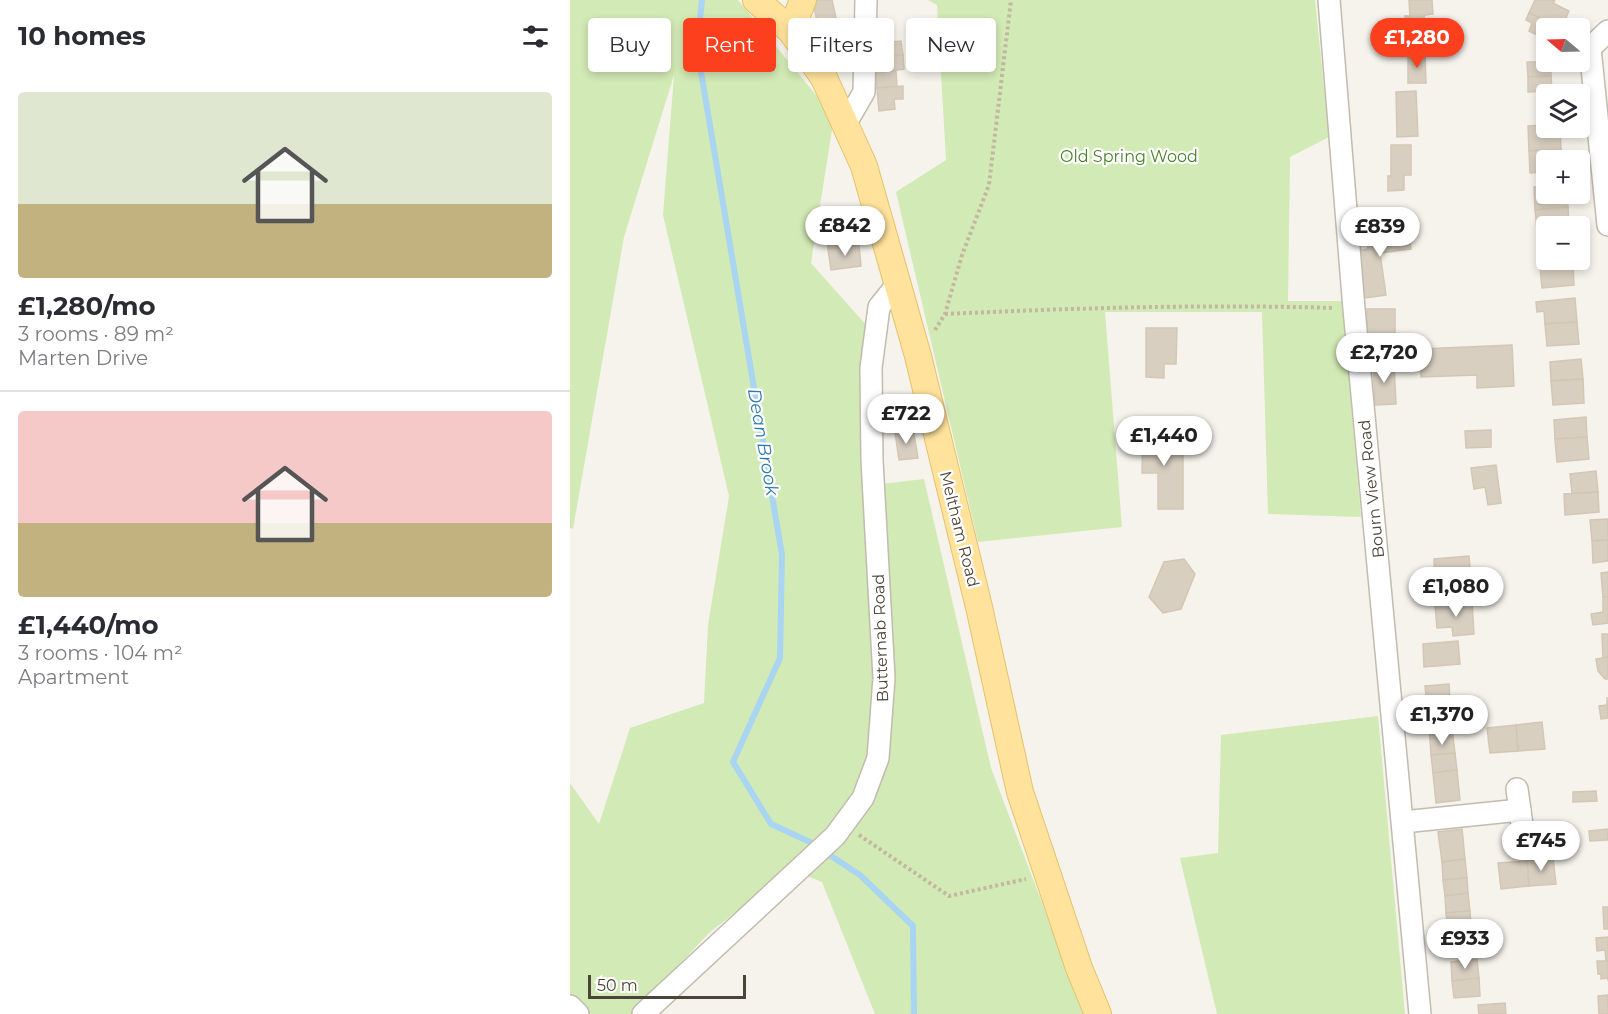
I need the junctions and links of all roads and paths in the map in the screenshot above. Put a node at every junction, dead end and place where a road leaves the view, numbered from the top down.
1 (756, 0) edge
2 (803, 0) edge
3 (866, 0) edge
4 (1011, 0) edge
5 (1329, 0) edge
6 (796, 18) edge
7 (788, 29) edge
8 (1608, 31) edge
9 (820, 72) edge
10 (846, 123) junction
11 (1608, 225) edge
12 (898, 282) junction
13 (1354, 309) junction
14 (945, 314) junction
15 (918, 356) junction
16 (1517, 789) dead end
17 (1520, 810) junction
18 (1403, 822) junction
19 (844, 825) junction
20 (1523, 832) dead end
21 (1047, 874) junction
22 (570, 1006) edge
23 (578, 1014) edge
24 (643, 1014) edge
25 (1098, 1014) edge
26 (1420, 1014) edge

1 - 7 main road, Meltham Road
2 - 6 main road
3 - 10 street
4 - 14 path
5 - 13 street, Bourn View Road
8 - 11 street
9 - 10 main road, Meltham Road
10 - 12 main road, Meltham Road
12 - 15 main road, Meltham Road
12 - 19 street, Butternab Road
13 - 14 path
13 - 18 street, Bourn View Road
14 - 15 path
15 - 21 main road, Meltham Road
16 - 17 street
17 - 18 street
17 - 20 street
18 - 26 street, Bourn View Road
19 - 21 path
19 - 24 street, Butternab Road
21 - 25 main road, Meltham Road
22 - 23 street

